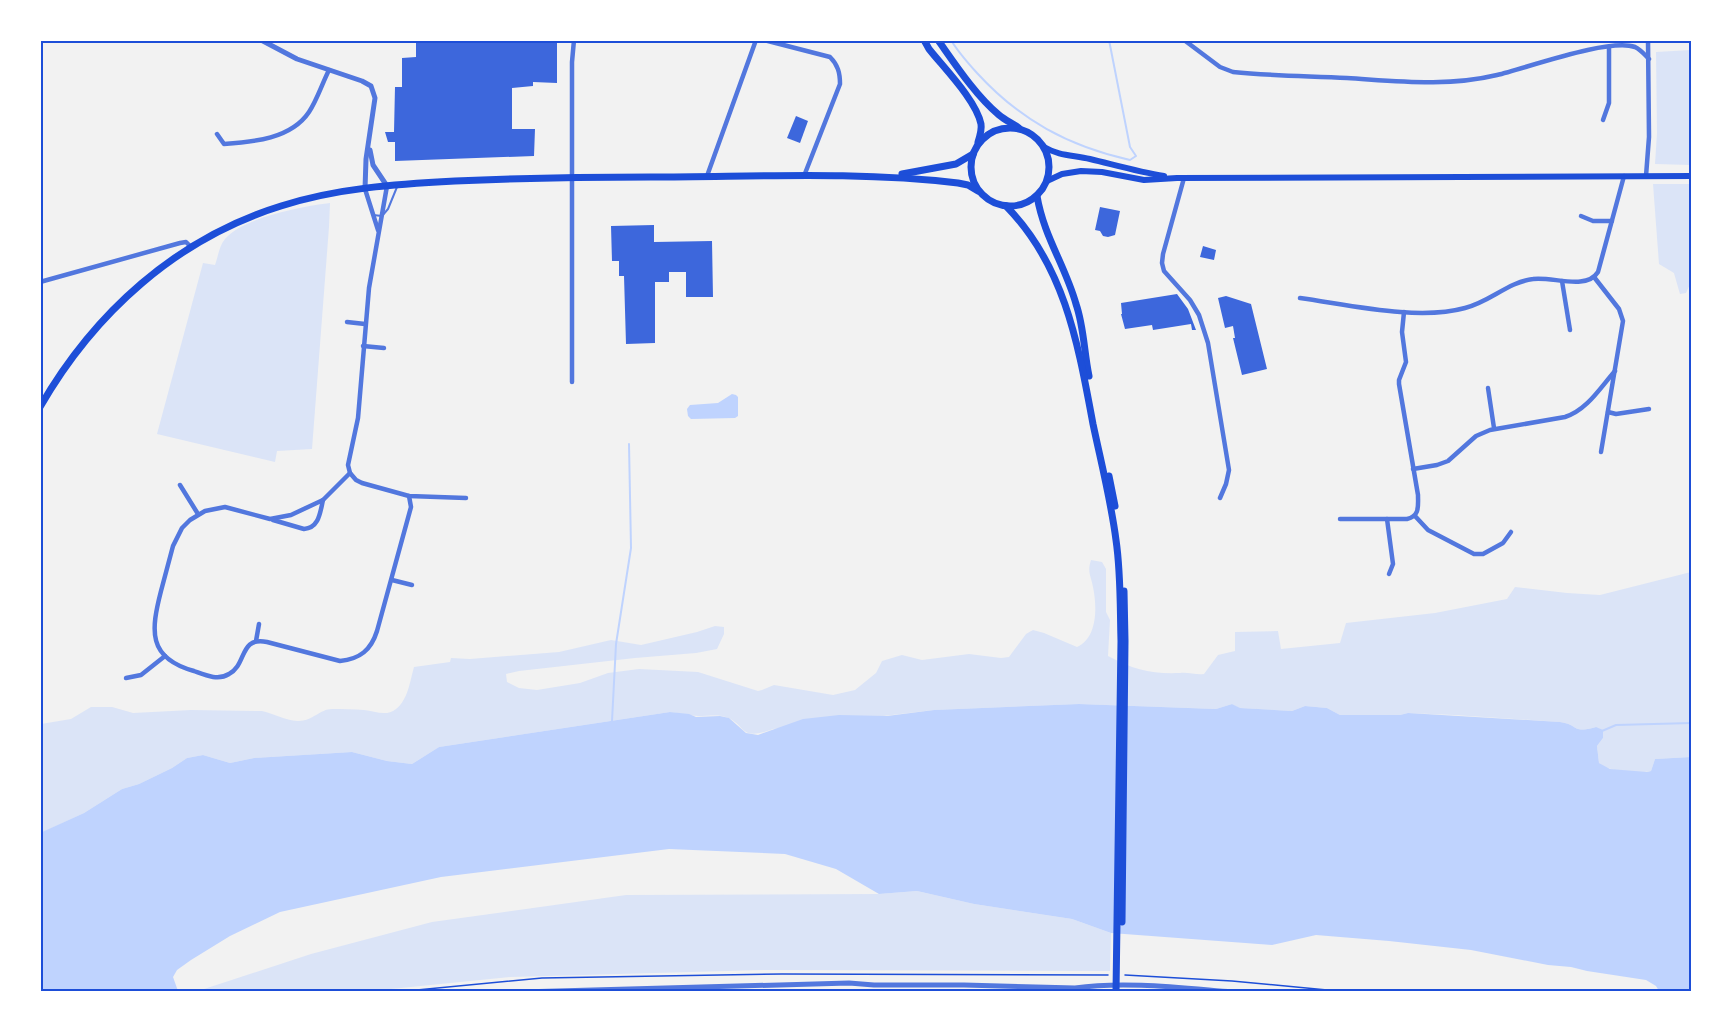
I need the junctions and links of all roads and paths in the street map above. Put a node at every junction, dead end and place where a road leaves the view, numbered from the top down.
1 (261, 40) edge
2 (574, 40) edge
3 (756, 40) edge
4 (764, 40) edge
5 (924, 40) edge
6 (938, 40) edge
7 (1184, 40) edge
8 (1648, 40) edge
9 (1610, 47) junction
10 (1649, 59) junction
11 (328, 70) junction
12 (1603, 120) dead end
13 (1021, 129) junction
14 (217, 134) dead end
15 (369, 139) junction
16 (976, 146) junction
17 (1044, 147) junction
18 (972, 154) junction
19 (804, 176) junction
20 (891, 176) junction
21 (1624, 176) junction
22 (1646, 176) junction
23 (1692, 176) edge
24 (573, 177) junction
25 (707, 177) junction
26 (1180, 178) junction
27 (1047, 181) junction
28 (398, 185) junction
29 (387, 186) junction
30 (365, 189) junction
31 (978, 191) junction
32 (1037, 196) junction
33 (1006, 206) junction
34 (373, 215) junction
35 (382, 216) junction
36 (1581, 216) dead end
37 (1612, 221) junction
38 (379, 233) junction
39 (191, 246) junction
40 (1594, 277) junction
41 (1562, 281) junction
42 (40, 282) edge
43 (1300, 298) dead end
44 (1404, 312) junction
45 (347, 322) dead end
46 (365, 324) junction
47 (1570, 330) dead end
48 (363, 346) junction
49 (384, 348) dead end
50 (1615, 370) junction
51 (572, 382) dead end
52 (1488, 388) dead end
53 (40, 407) edge
54 (1649, 408) dead end
55 (1608, 412) junction
56 (1494, 428) junction
57 (1601, 452) dead end
58 (1413, 469) junction
59 (350, 473) junction
60 (180, 485) dead end
61 (409, 496) junction
62 (466, 498) dead end
63 (1220, 498) dead end
64 (323, 500) junction
65 (198, 514) junction
66 (1415, 516) junction
67 (270, 519) junction
68 (1340, 519) dead end
69 (1387, 519) junction
70 (1511, 532) dead end
71 (1389, 574) dead end
72 (392, 580) junction
73 (412, 585) dead end
74 (259, 624) dead end
75 (256, 641) junction
76 (1123, 641) junction
77 (165, 656) junction
78 (126, 678) dead end
79 (1108, 975) dead end
80 (1119, 975) dead end
81 (396, 992) edge
82 (520, 992) edge
83 (1116, 992) edge
84 (1121, 992) edge
85 (1232, 992) edge
86 (1348, 992) edge

1 - 11 street
2 - 24 street
3 - 25 street
4 - 19 street
5 - 16 main road
6 - 13 main road
7 - 9 street
8 - 10 street
9 - 10 street
9 - 12 street
10 - 22 street
11 - 14 street
11 - 15 street
13 - 16 main road
13 - 17 main road
15 - 29 street
15 - 30 street
16 - 18 main road
17 - 26 main road
17 - 27 main road
18 - 20 main road
18 - 31 main road
19 - 20 main road
19 - 25 main road
20 - 31 main road
21 - 22 main road
21 - 26 main road
21 - 37 street
22 - 23 main road
24 - 25 main road
24 - 28 main road
24 - 51 street
26 - 27 main road
26 - 63 street
27 - 32 main road
28 - 29 main road
28 - 35 lane
29 - 30 main road
29 - 35 street
30 - 34 street
30 - 39 main road
31 - 33 main road
32 - 33 main road
32 - 76 main road
33 - 76 main road
34 - 35 lane
34 - 38 street
35 - 38 street
36 - 37 street
37 - 40 street
38 - 46 street
39 - 42 street
39 - 53 main road
40 - 41 street
40 - 50 street
41 - 44 street
41 - 47 street
43 - 44 street
44 - 58 street
45 - 46 street
46 - 48 street
48 - 49 street
48 - 59 street
50 - 55 street
50 - 56 street
52 - 56 street
54 - 55 street
55 - 57 street
56 - 58 street
58 - 66 street
59 - 61 street
59 - 64 street
60 - 65 street
61 - 62 street
61 - 72 street
64 - 67 street
64 - 67 street
65 - 67 street
65 - 77 street
66 - 69 street
66 - 70 street
68 - 69 street
69 - 71 street
72 - 73 street
72 - 75 street
74 - 75 street
75 - 77 street
76 - 83 main road
76 - 84 main road
77 - 78 street
79 - 81 path
80 - 86 path
82 - 85 street

